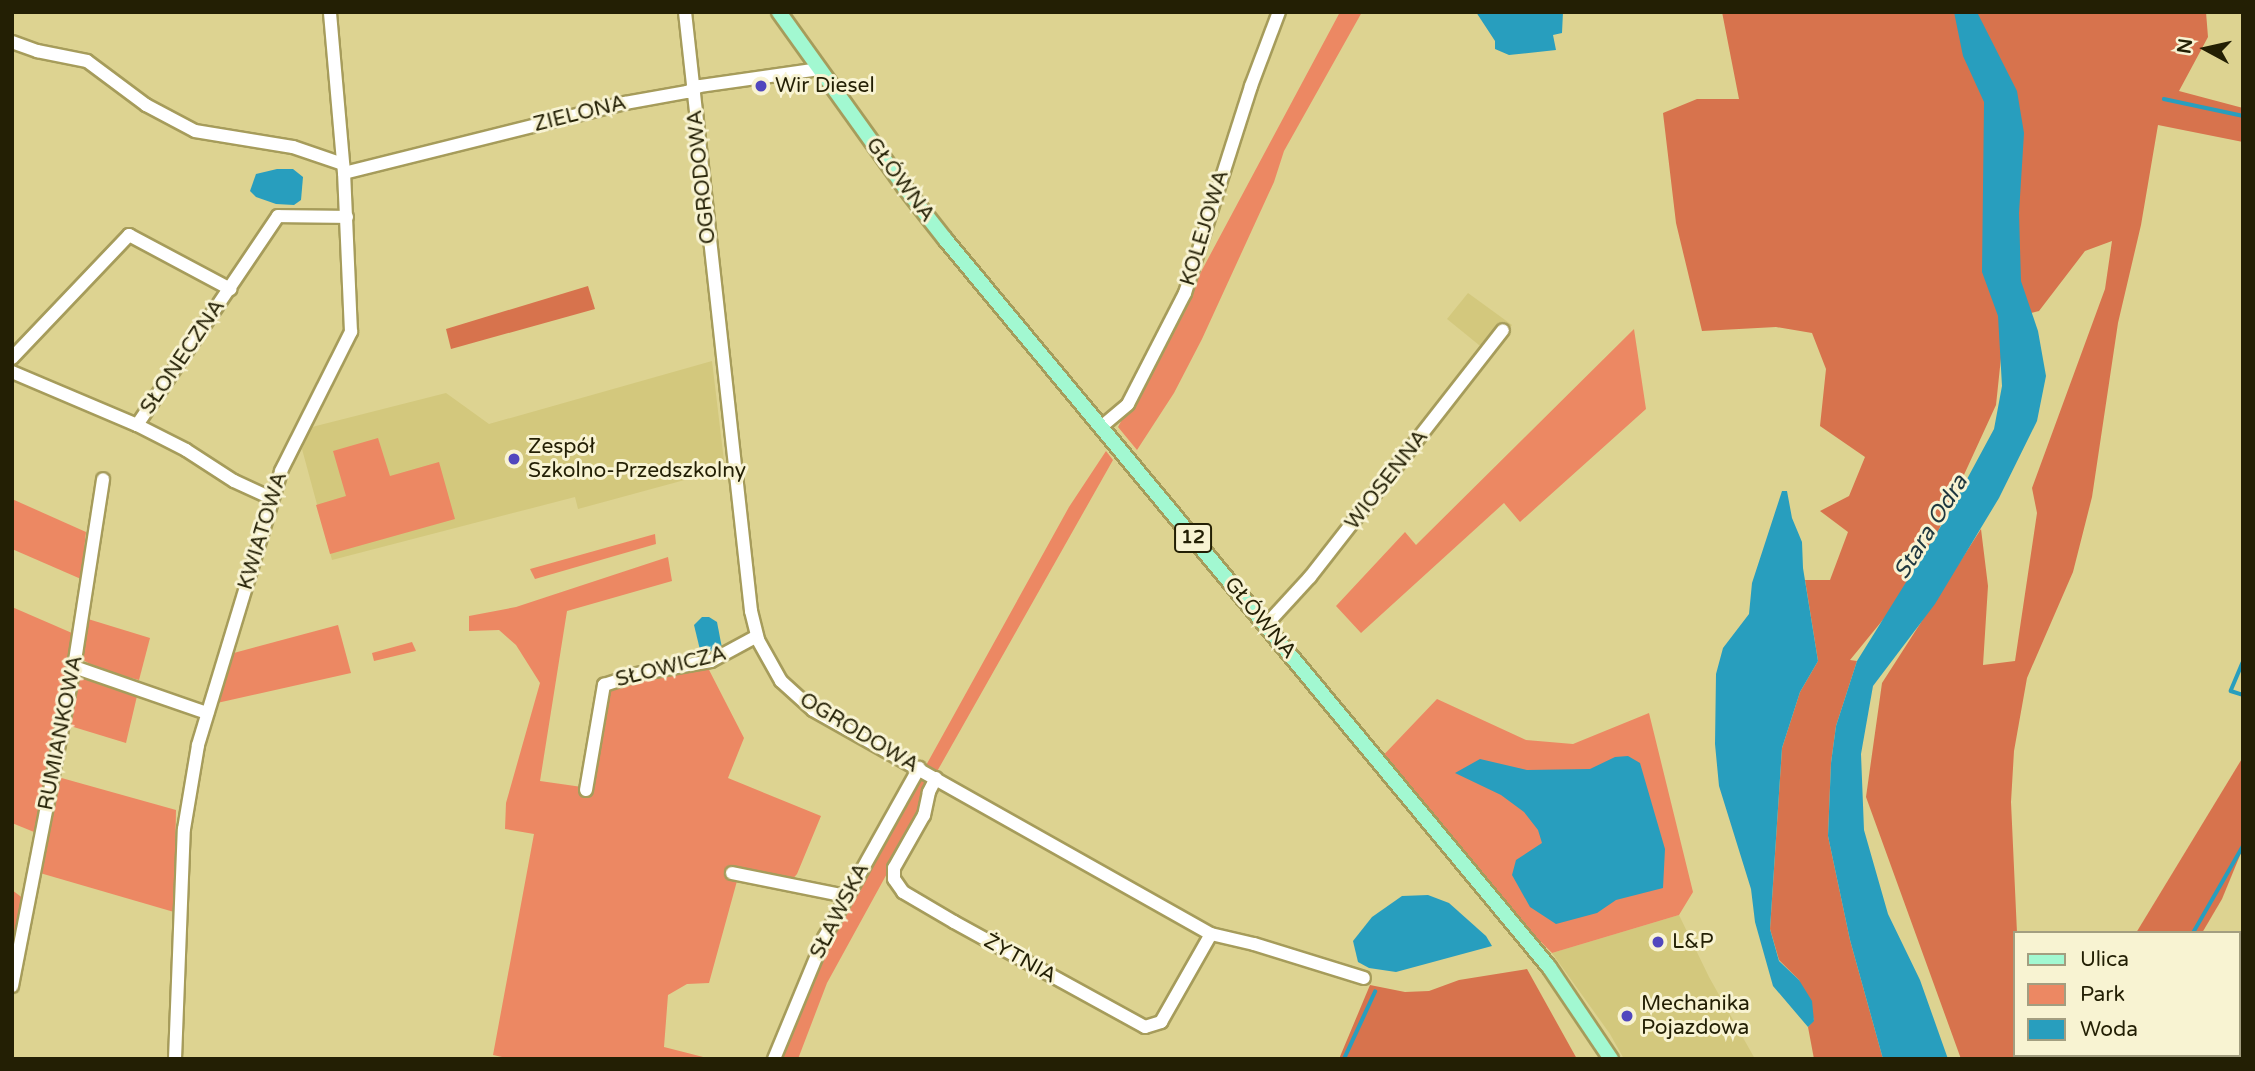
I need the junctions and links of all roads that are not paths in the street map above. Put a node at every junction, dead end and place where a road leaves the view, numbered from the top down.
1 (330, 12) edge
2 (685, 12) edge
3 (779, 12) edge
4 (1279, 12) edge
5 (12, 42) edge
6 (819, 69) junction
7 (693, 89) junction
8 (343, 168) junction
9 (346, 217) junction
10 (230, 289) junction
11 (1503, 330) dead end
12 (12, 358) edge
13 (12, 372) edge
14 (137, 425) junction
15 (1101, 426) junction
16 (103, 479) dead end
17 (271, 498) junction
18 (1266, 625) junction
19 (757, 636) junction
20 (74, 667) junction
21 (207, 713) junction
22 (919, 768) junction
23 (936, 778) junction
24 (586, 790) dead end
25 (732, 873) dead end
26 (846, 897) junction
27 (1211, 934) junction
28 (1364, 978) dead end
29 (12, 986) edge
30 (175, 1059) edge
31 (774, 1059) edge
32 (1611, 1059) edge

1 - 8 street, KWIATOWA
2 - 7 street, OGRODOWA
3 - 6 main road, GŁÓWNA / 12
4 - 15 street, KOLEJOWA
5 - 8 street
6 - 7 street, ZIELONA
6 - 15 main road, GŁÓWNA / 12
7 - 8 street, ZIELONA
7 - 19 street, OGRODOWA
8 - 9 street, KWIATOWA
9 - 10 street, SŁONECZNA
9 - 17 street, KWIATOWA
10 - 12 street, SŁONECZNA
10 - 14 street, SŁONECZNA
11 - 18 street, WIOSENNA
13 - 14 street, SŁONECZNA
14 - 17 street, SŁONECZNA
15 - 18 main road, GŁÓWNA / 12
16 - 20 street, RUMIANKOWA
17 - 21 street, KWIATOWA
18 - 32 main road, GŁÓWNA / 12
19 - 22 street, OGRODOWA
19 - 24 street, SŁOWICZA
20 - 21 street
20 - 29 street, RUMIANKOWA
21 - 30 street, KWIATOWA
22 - 23 street, OGRODOWA
22 - 26 street, SŁAWSKA
23 - 27 street, OGRODOWA
23 - 27 street, ŻYTNIA
25 - 26 street
26 - 31 street, SŁAWSKA
27 - 28 street, OGRODOWA

